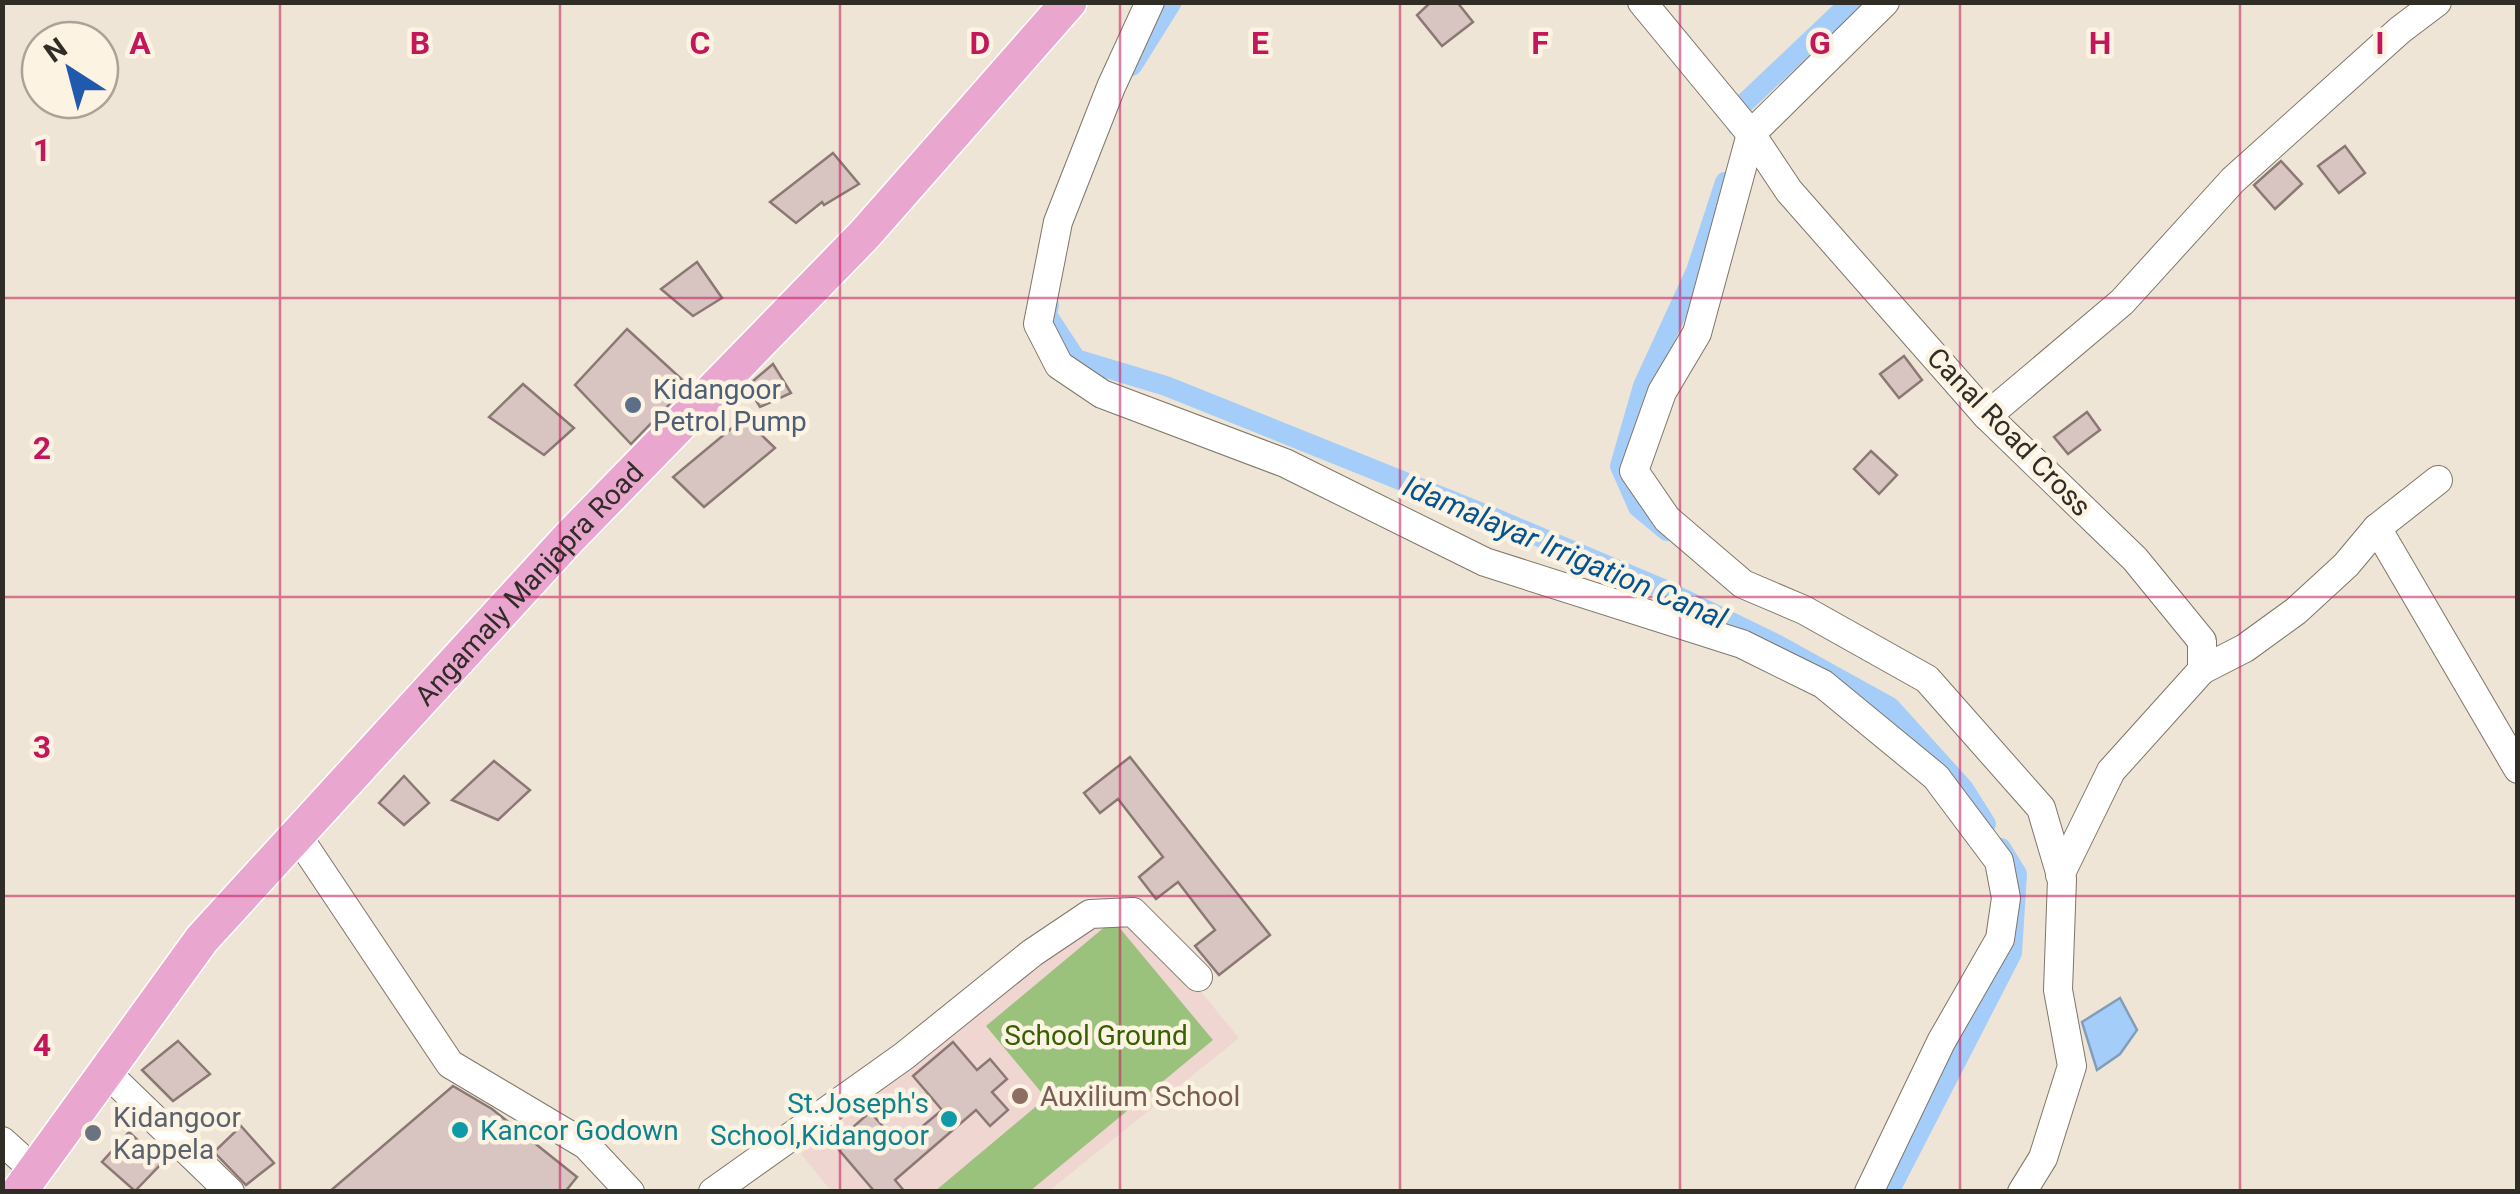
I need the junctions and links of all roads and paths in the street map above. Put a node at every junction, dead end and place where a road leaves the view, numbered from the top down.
1 (1069, 2) edge
2 (1150, 2) edge
3 (1642, 2) edge
4 (1884, 2) edge
5 (2437, 2) edge
6 (1752, 134) junction
7 (1986, 416) junction
8 (2438, 480) dead end
9 (2377, 528) junction
10 (2202, 670) junction
11 (2516, 763) edge
12 (297, 836) junction
13 (2060, 875) junction
14 (1198, 977) dead end
15 (105, 1071) junction
16 (2, 1141) edge
17 (26, 1180) edge
18 (230, 1192) edge
19 (630, 1192) edge
20 (713, 1192) edge
21 (1869, 1192) edge
22 (2022, 1192) edge

1 - 12 main road, Angamaly Manjapra Road
2 - 21 street
3 - 6 street, Canal Road Cross
4 - 6 street
5 - 7 street
6 - 7 street, Canal Road Cross
6 - 13 street
7 - 10 street, Canal Road Cross
8 - 9 street
9 - 10 street
9 - 11 street
10 - 13 street
12 - 15 main road, Angamaly Manjapra Road
12 - 19 street
13 - 22 street
14 - 20 street
15 - 17 main road, Angamaly Manjapra Road
15 - 18 street
16 - 17 street

